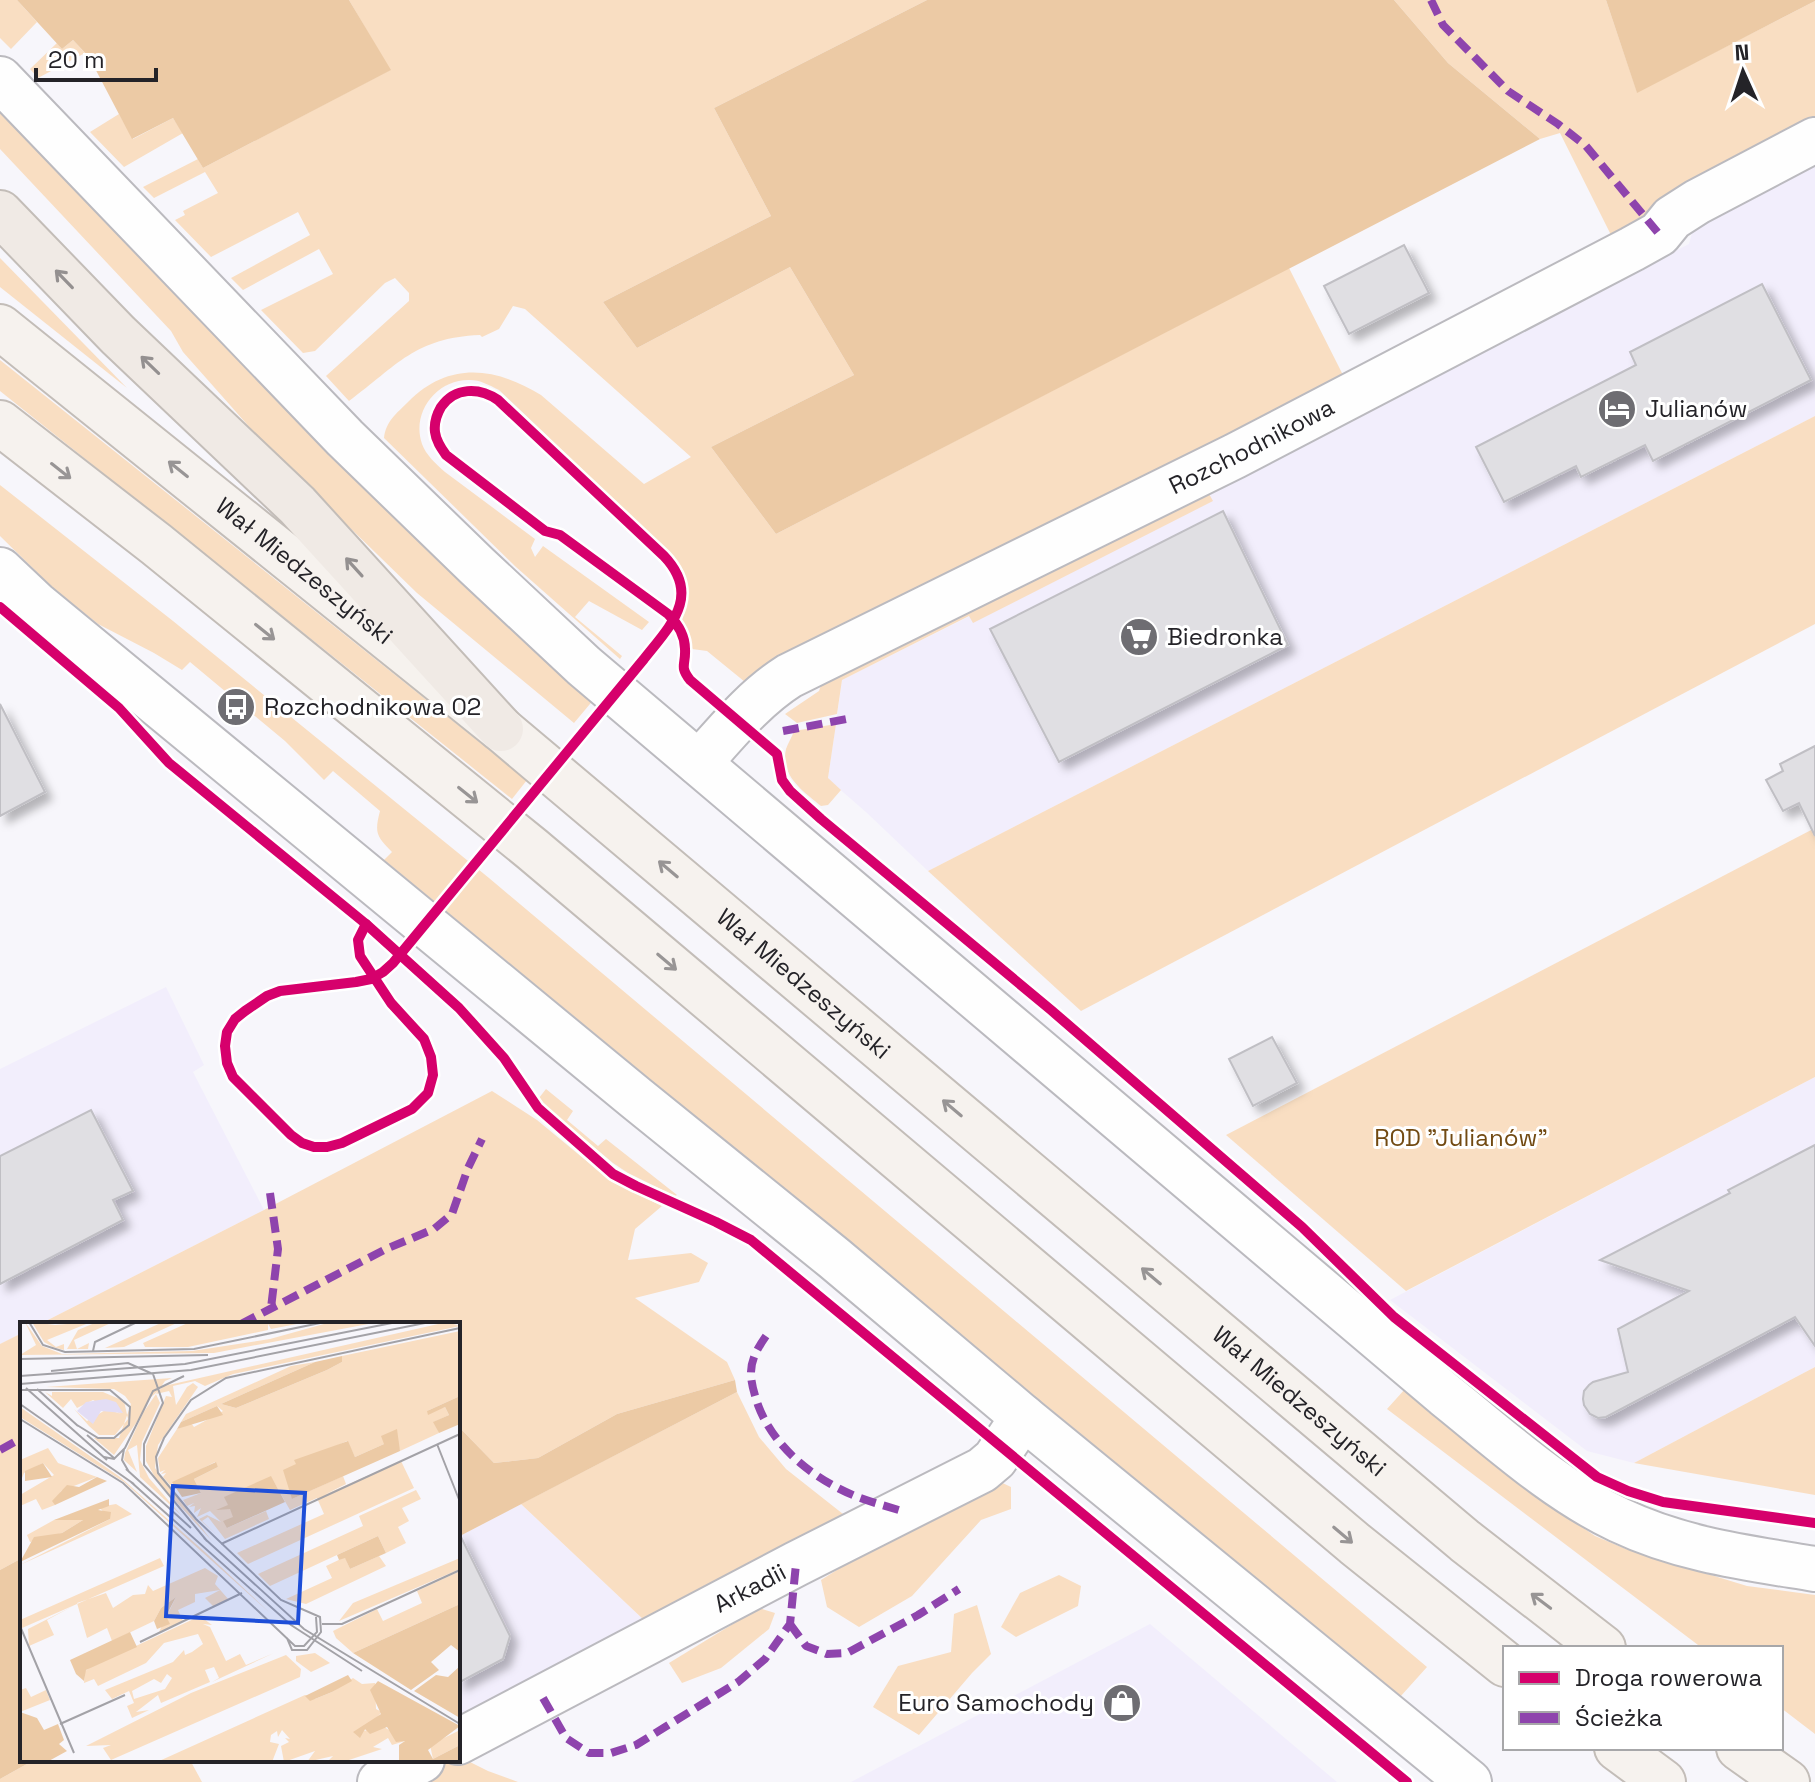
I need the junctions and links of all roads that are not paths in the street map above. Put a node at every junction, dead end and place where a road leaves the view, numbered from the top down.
1 (0, 79) edge
2 (1815, 140) edge
3 (0, 213) edge
4 (0, 327) edge
5 (0, 423) edge
6 (0, 570) edge
7 (501, 729) junction
8 (699, 763) junction
9 (1023, 1417) junction
10 (1815, 1569) edge
11 (1600, 1646) edge
12 (1503, 1662) edge
13 (460, 1741) edge
14 (1620, 1750) edge
15 (1742, 1750) edge
16 (418, 1762) edge
17 (380, 1782) edge
18 (1469, 1782) edge
19 (1663, 1782) edge
20 (1787, 1782) edge

1 - 8 street
2 - 8 street, Rozchodnikowa
7 -> 3 highway
7 -> 4 main road, Wał Miedzeszyński
5 -> 12 main road
6 - 9 street
11 -> 7 main road, Wał Miedzeszyński
8 - 10 street
9 - 13 street, Arkadii
9 - 18 street
14 - 19 main road
15 - 20 main road
16 - 17 street

